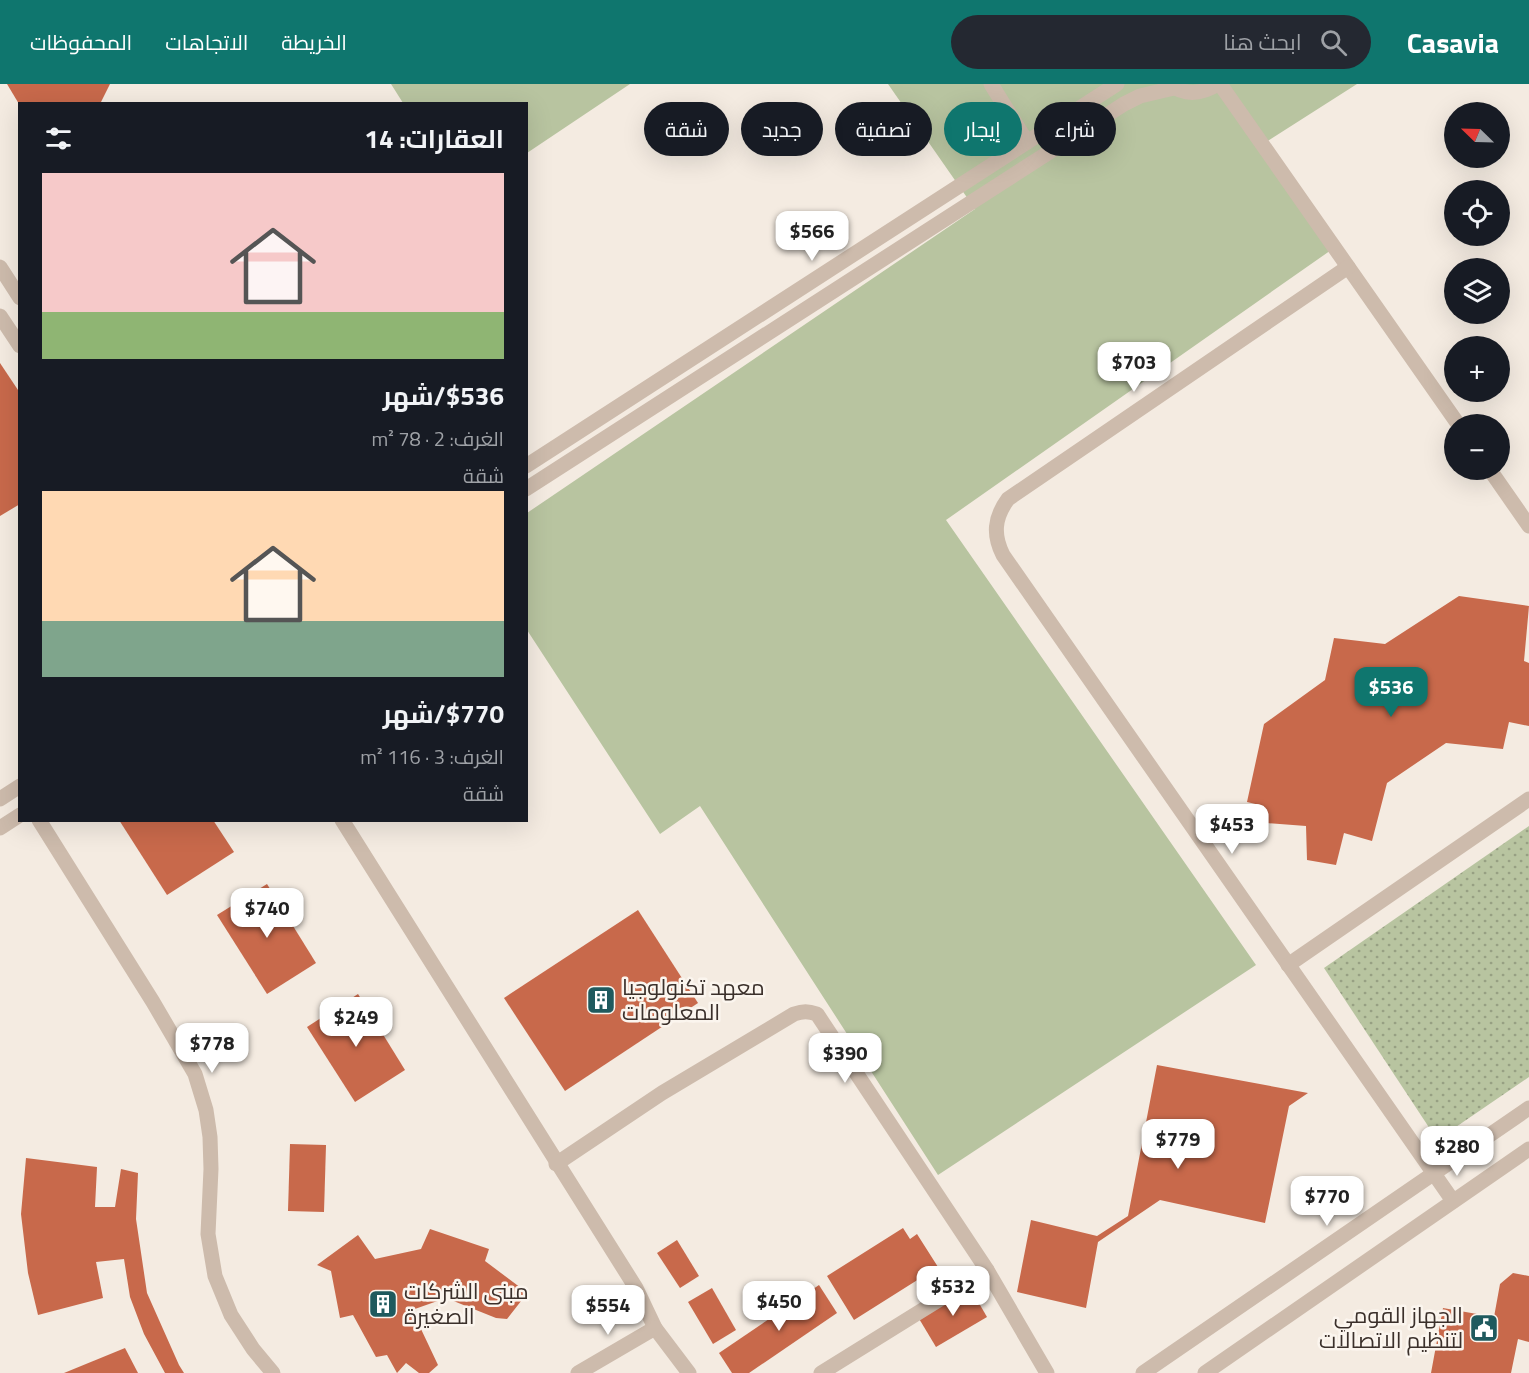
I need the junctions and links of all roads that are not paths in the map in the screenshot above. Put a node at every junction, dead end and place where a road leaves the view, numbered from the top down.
1 (991, 84) edge
2 (1117, 84) edge
3 (1219, 84) edge
4 (1172, 86) edge
5 (1028, 142) junction
6 (0, 267) edge
7 (1348, 267) junction
8 (18, 294) edge
9 (0, 316) edge
10 (18, 343) edge
11 (1451, 414) edge
12 (528, 465) edge
13 (1497, 480) edge
14 (528, 488) edge
15 (1529, 526) edge
16 (18, 787) edge
17 (0, 799) edge
18 (1529, 799) edge
19 (18, 816) edge
20 (40, 822) edge
21 (343, 822) edge
22 (0, 828) edge
23 (1288, 965) junction
24 (1529, 1108) edge
25 (1529, 1149) edge
26 (556, 1164) junction
27 (1434, 1173) junction
28 (1453, 1200) junction
29 (987, 1270) junction
30 (655, 1328) junction
31 (273, 1373) edge
32 (578, 1373) edge
33 (689, 1373) edge
34 (821, 1373) edge
35 (1047, 1373) edge
36 (1143, 1373) edge
37 (1205, 1373) edge

1 - 5 street
2 - 5 street
3 - 4 street
3 - 7 street
4 - 14 street
5 - 12 street
6 - 8 street
7 - 11 street
7 - 23 street
9 - 10 street
13 - 15 street
16 - 17 street
18 - 23 street
19 - 22 street
20 - 31 street
21 - 26 street
23 - 27 street
24 - 27 street
25 - 28 street
26 - 29 street
26 - 30 street
27 - 28 street
27 - 36 street
28 - 37 street
29 - 34 street
29 - 35 street
30 - 32 street
30 - 33 street

